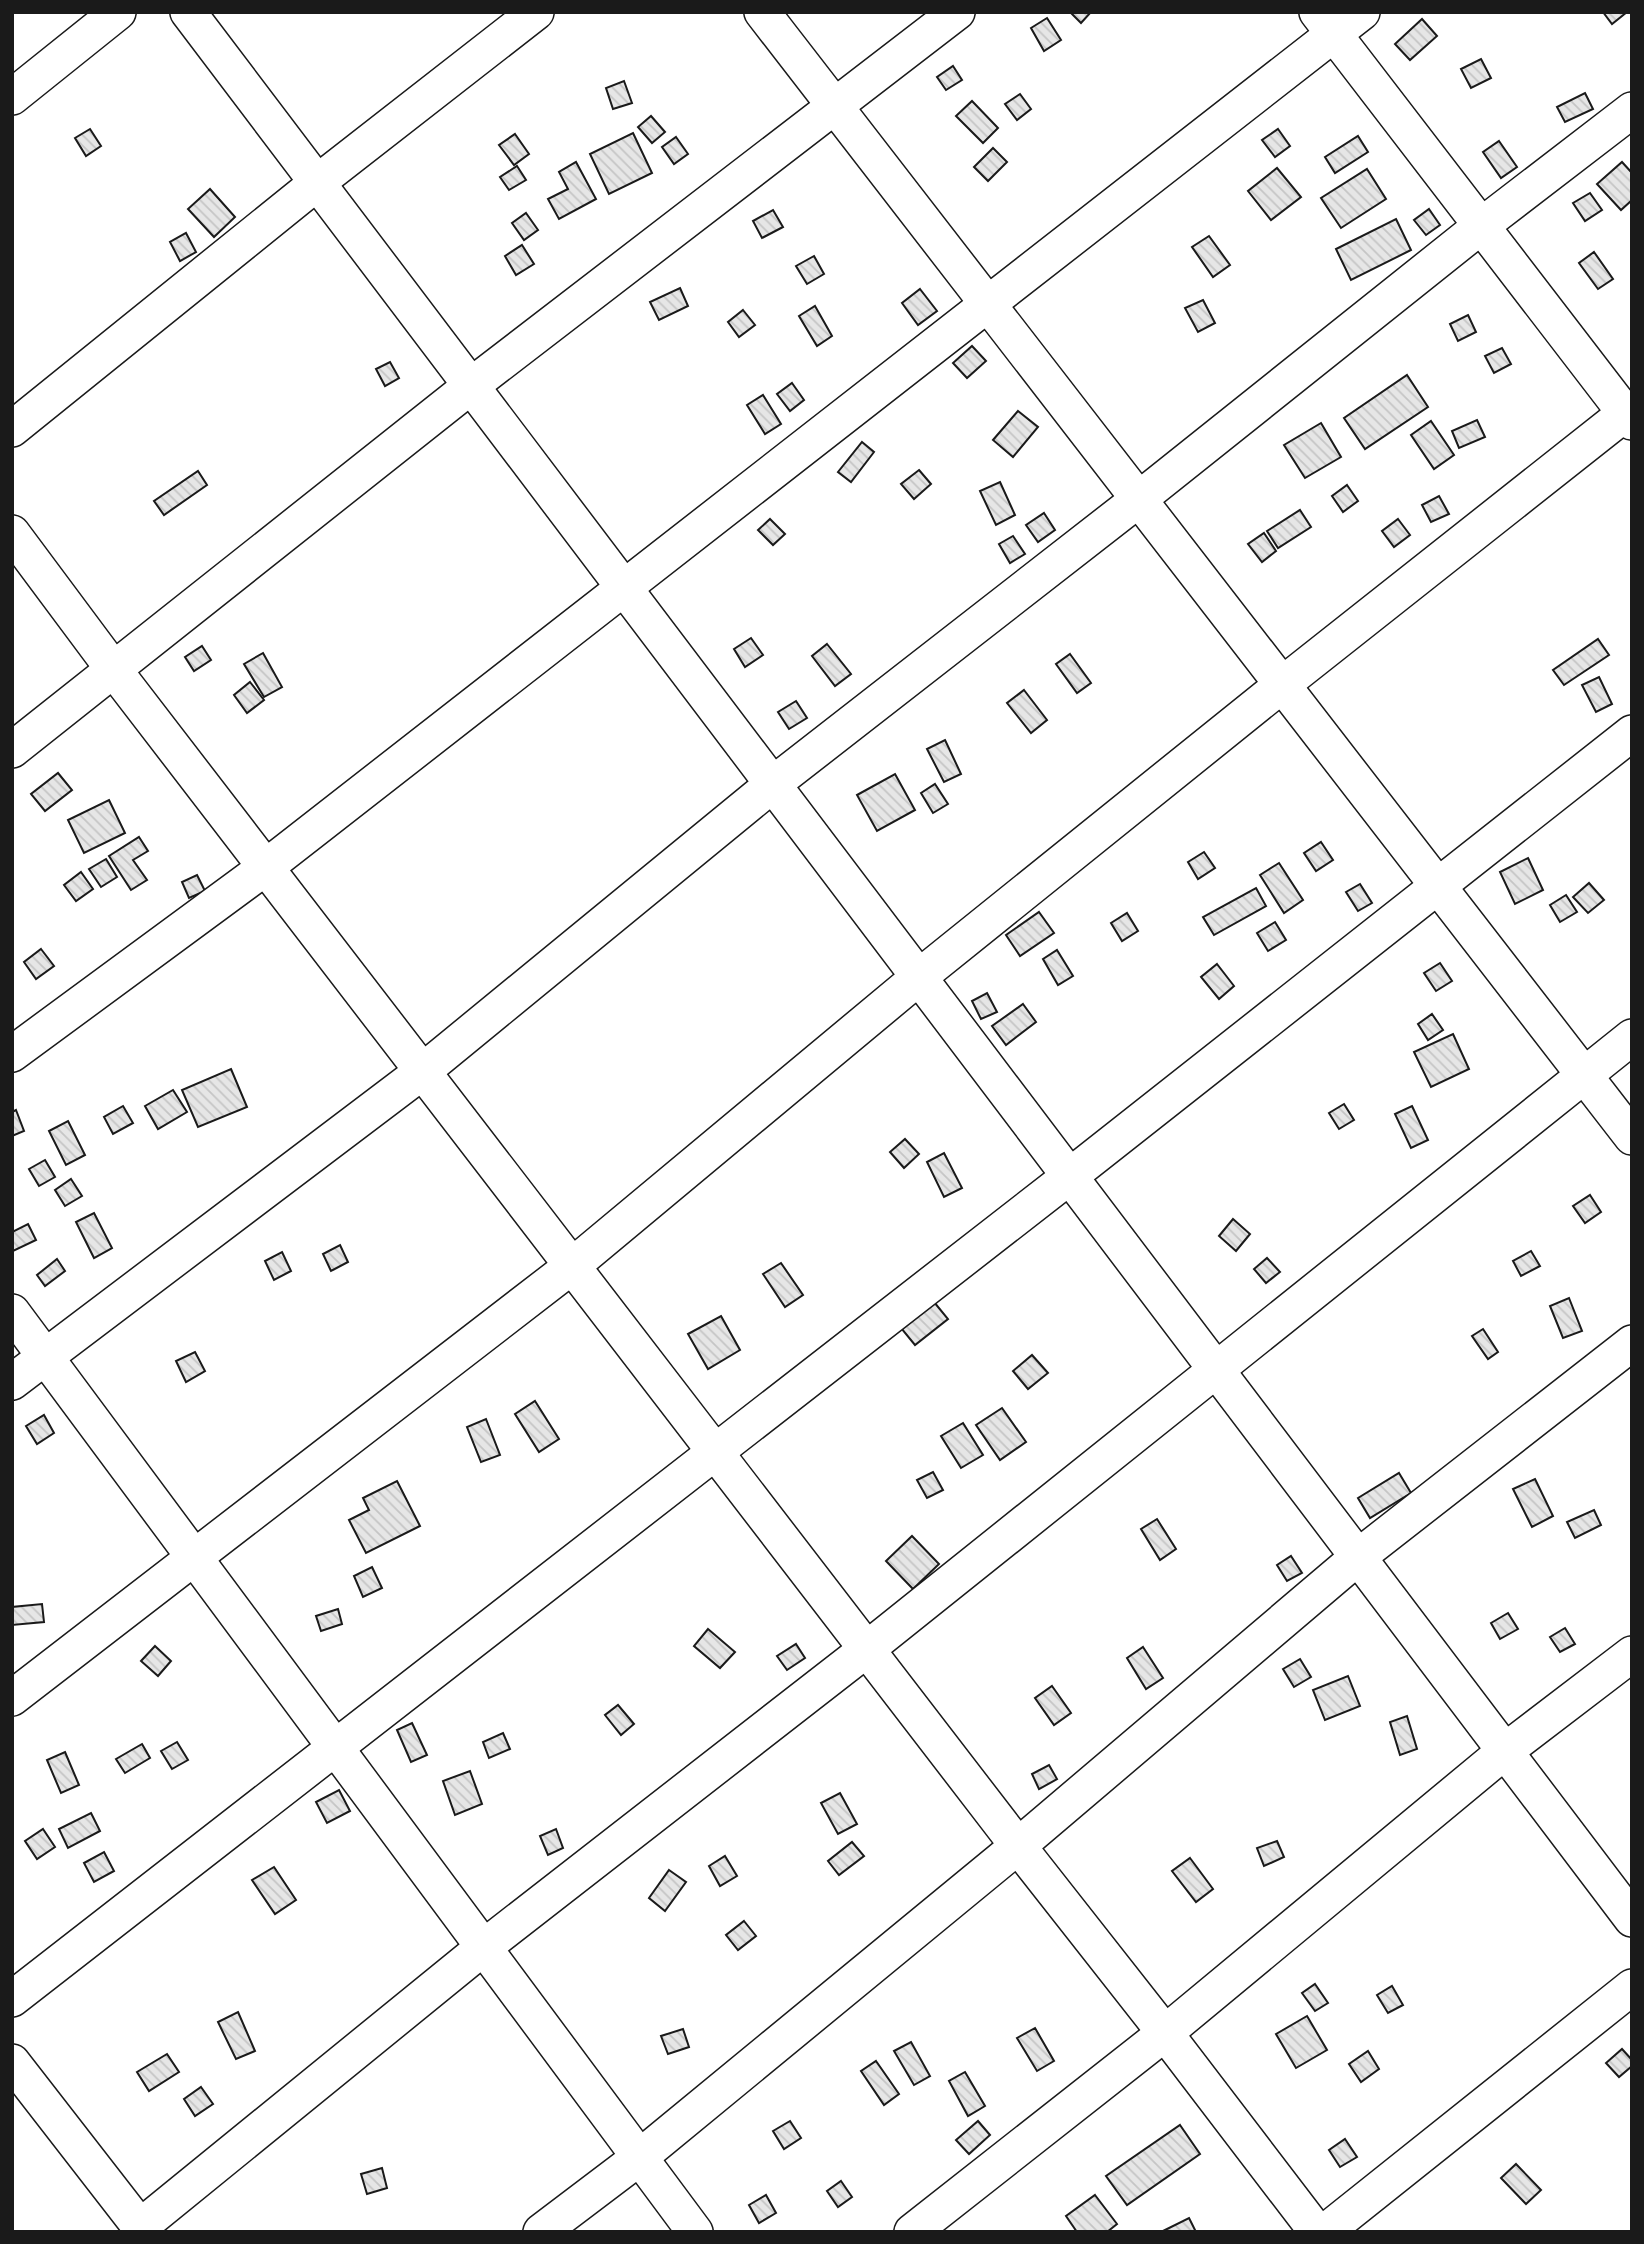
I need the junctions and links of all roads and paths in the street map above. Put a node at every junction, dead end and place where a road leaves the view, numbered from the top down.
1 (118, 12) edge
2 (188, 12) edge
3 (536, 12) edge
4 (762, 12) edge
5 (957, 12) edge
6 (1362, 12) edge
7 (1326, 23) edge
8 (12, 97) edge
9 (834, 105) junction
10 (1632, 110) edge
11 (318, 182) junction
12 (1481, 226) junction
13 (987, 303) junction
14 (472, 385) junction
15 (1629, 414) edge
16 (12, 429) edge
17 (1139, 499) junction
18 (12, 533) edge
19 (625, 588) junction
20 (114, 670) junction
21 (1283, 684) junction
22 (1632, 733) edge
23 (12, 750) edge
24 (773, 784) junction
25 (266, 867) junction
26 (1438, 885) junction
27 (919, 977) junction
28 (1632, 1037) edge
29 (12, 1054) edge
30 (423, 1072) junction
31 (1584, 1074) junction
32 (1632, 1137) edge
33 (1070, 1176) junction
34 (572, 1266) junction
35 (12, 1312) edge
36 (1632, 1343) edge
37 (46, 1357) junction
38 (1216, 1369) junction
39 (12, 1382) edge
40 (715, 1452) junction
41 (195, 1557) junction
42 (1358, 1557) junction
43 (867, 1649) junction
44 (1632, 1654) edge
45 (12, 1698) edge
46 (336, 1748) junction
47 (1505, 1751) junction
48 (1017, 1846) junction
49 (1632, 1919) edge
50 (484, 1948) junction
51 (1632, 1987) edge
52 (12, 1999) edge
53 (1165, 2033) junction
54 (12, 2062) edge
55 (640, 2157) junction
56 (142, 2229) edge
57 (541, 2232) edge
58 (695, 2232) edge
59 (912, 2232) edge
60 (1317, 2232) edge
61 (1325, 2232) edge

1 - 8 street
2 - 11 street
3 - 11 street
4 - 9 street
5 - 9 street
6 - 7 street
7 - 12 street
7 - 13 street
9 - 13 street
9 - 14 street
10 - 12 street
11 - 14 street
11 - 16 street
12 - 15 street
12 - 17 street
13 - 17 street
13 - 19 street
14 - 19 street
14 - 20 street
15 - 21 street
17 - 21 street
17 - 24 street
18 - 20 street
19 - 24 street
19 - 25 street
20 - 23 street
20 - 25 street
21 - 26 street
21 - 27 street
22 - 26 street
24 - 27 street
24 - 30 street
25 - 29 street
25 - 30 street
26 - 31 street
26 - 33 street
27 - 33 street
27 - 34 street
28 - 31 street
30 - 34 street
30 - 37 street
31 - 32 street
31 - 38 street
33 - 38 street
33 - 40 street
34 - 40 street
34 - 41 street
35 - 37 street
36 - 42 street
37 - 39 street
37 - 41 street
38 - 42 street
38 - 43 street
40 - 43 street
40 - 46 street
41 - 45 street
41 - 46 street
42 - 47 street
42 - 48 street
43 - 48 street
43 - 50 street
44 - 47 street
46 - 50 street
46 - 52 street
47 - 49 street
47 - 53 street
48 - 53 street
48 - 55 street
50 - 55 street
50 - 56 street
51 - 61 street
53 - 59 street
53 - 60 street
54 - 56 street
55 - 57 street
55 - 58 street

